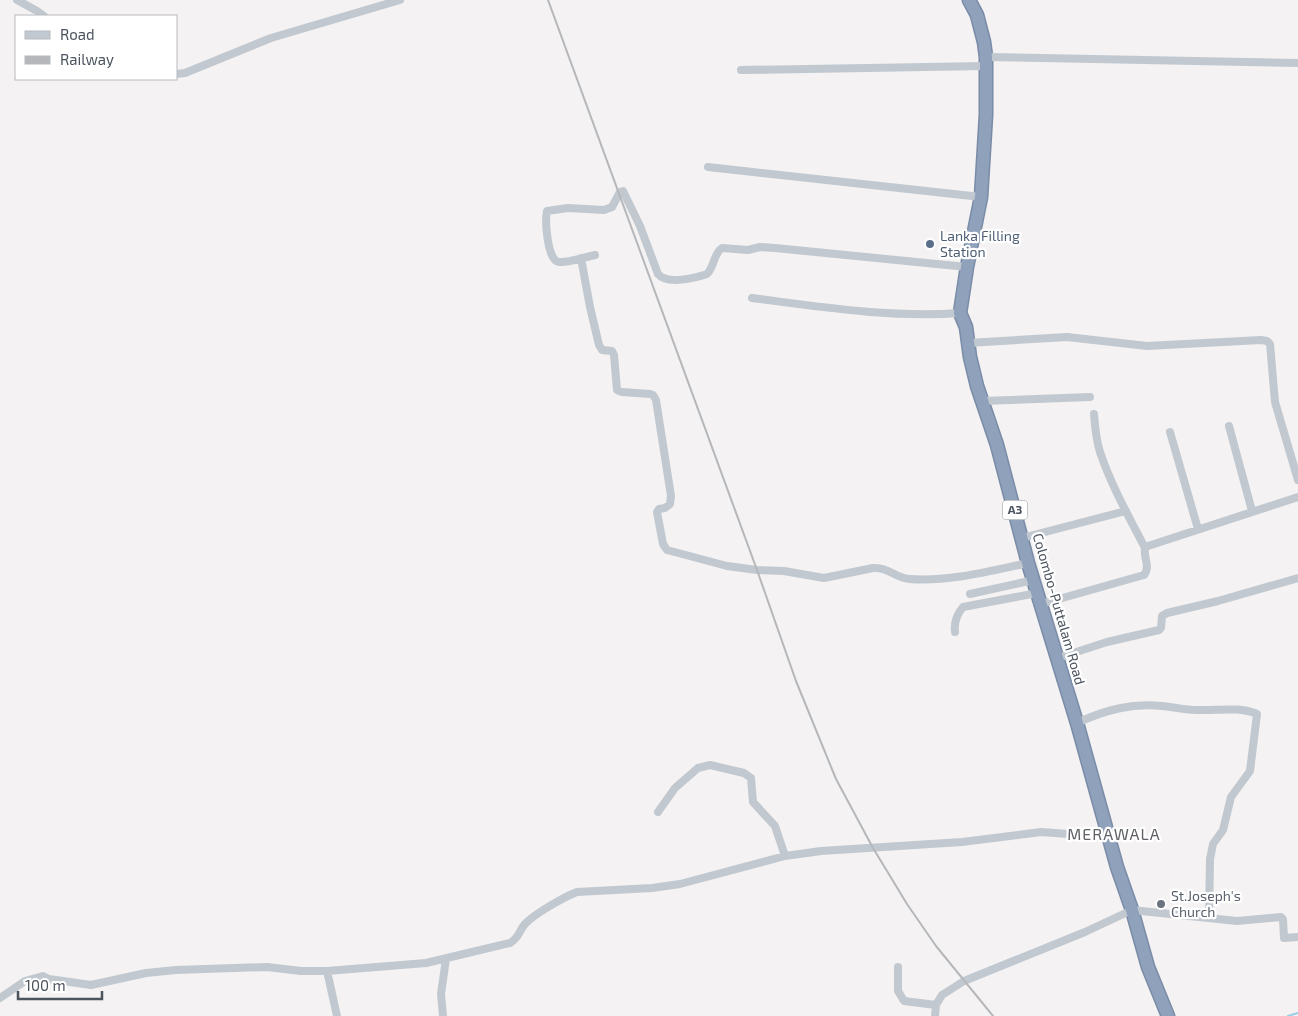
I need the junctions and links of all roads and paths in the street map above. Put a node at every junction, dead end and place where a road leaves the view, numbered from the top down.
1 (16, 0) edge
2 (400, 0) edge
3 (969, 0) edge
4 (43, 15) edge
5 (986, 62) junction
6 (1298, 63) edge
7 (741, 70) dead end
8 (178, 74) edge
9 (708, 166) dead end
10 (981, 197) junction
11 (595, 255) dead end
12 (581, 258) junction
13 (967, 267) junction
14 (752, 298) dead end
15 (960, 314) junction
16 (968, 343) junction
17 (1090, 397) dead end
18 (982, 401) junction
19 (1094, 414) dead end
20 (1229, 426) dead end
21 (1170, 432) dead end
22 (1298, 480) edge
23 (1298, 497) edge
24 (1126, 511) junction
25 (1252, 511) junction
26 (1198, 529) junction
27 (1022, 538) junction
28 (1145, 548) junction
29 (1028, 563) junction
30 (1298, 578) edge
31 (1034, 580) junction
32 (970, 594) dead end
33 (1039, 598) junction
34 (955, 632) dead end
35 (1058, 658) junction
36 (1077, 723) junction
37 (658, 812) dead end
38 (1109, 837) junction
39 (785, 856) junction
40 (1132, 910) junction
41 (1209, 918) junction
42 (1298, 937) edge
43 (446, 959) junction
44 (898, 967) dead end
45 (327, 971) junction
46 (0, 998) edge
47 (936, 1005) junction
48 (337, 1016) edge
49 (444, 1016) edge
50 (935, 1016) edge
51 (1168, 1016) edge

1 - 4 street
2 - 8 street
3 - 5 highway, Colombo-Puttalam Road / A3
5 - 6 street
5 - 7 street
5 - 10 highway, Colombo-Puttalam Road / A3
9 - 10 street
10 - 13 highway, Colombo-Puttalam Road / A3
11 - 12 street
12 - 13 street
12 - 29 street
13 - 15 highway, Colombo-Puttalam Road / A3
14 - 15 street
15 - 16 highway, Colombo-Puttalam Road / A3
16 - 18 highway, Colombo-Puttalam Road / A3
16 - 22 street
17 - 18 street
18 - 27 highway, Colombo-Puttalam Road / A3
19 - 24 street
20 - 25 street
21 - 26 street
23 - 25 street
24 - 27 street
24 - 28 street
25 - 26 street
26 - 28 street
27 - 29 highway, Colombo-Puttalam Road / A3
28 - 33 street
29 - 31 highway, Colombo-Puttalam Road / A3
30 - 35 street
31 - 32 street
31 - 33 highway, Colombo-Puttalam Road / A3
33 - 34 street
33 - 35 highway, Colombo-Puttalam Road / A3
35 - 36 highway, Colombo-Puttalam Road / A3
36 - 38 highway, Colombo-Puttalam Road / A3
36 - 41 street
37 - 39 street
38 - 39 street
38 - 40 highway, Colombo-Puttalam Road / A3
39 - 43 street
40 - 41 street
40 - 47 street
40 - 51 highway, Colombo-Puttalam Road / A3
41 - 42 street
43 - 45 street
43 - 49 street
44 - 47 street
45 - 46 street
45 - 48 street
47 - 50 street

